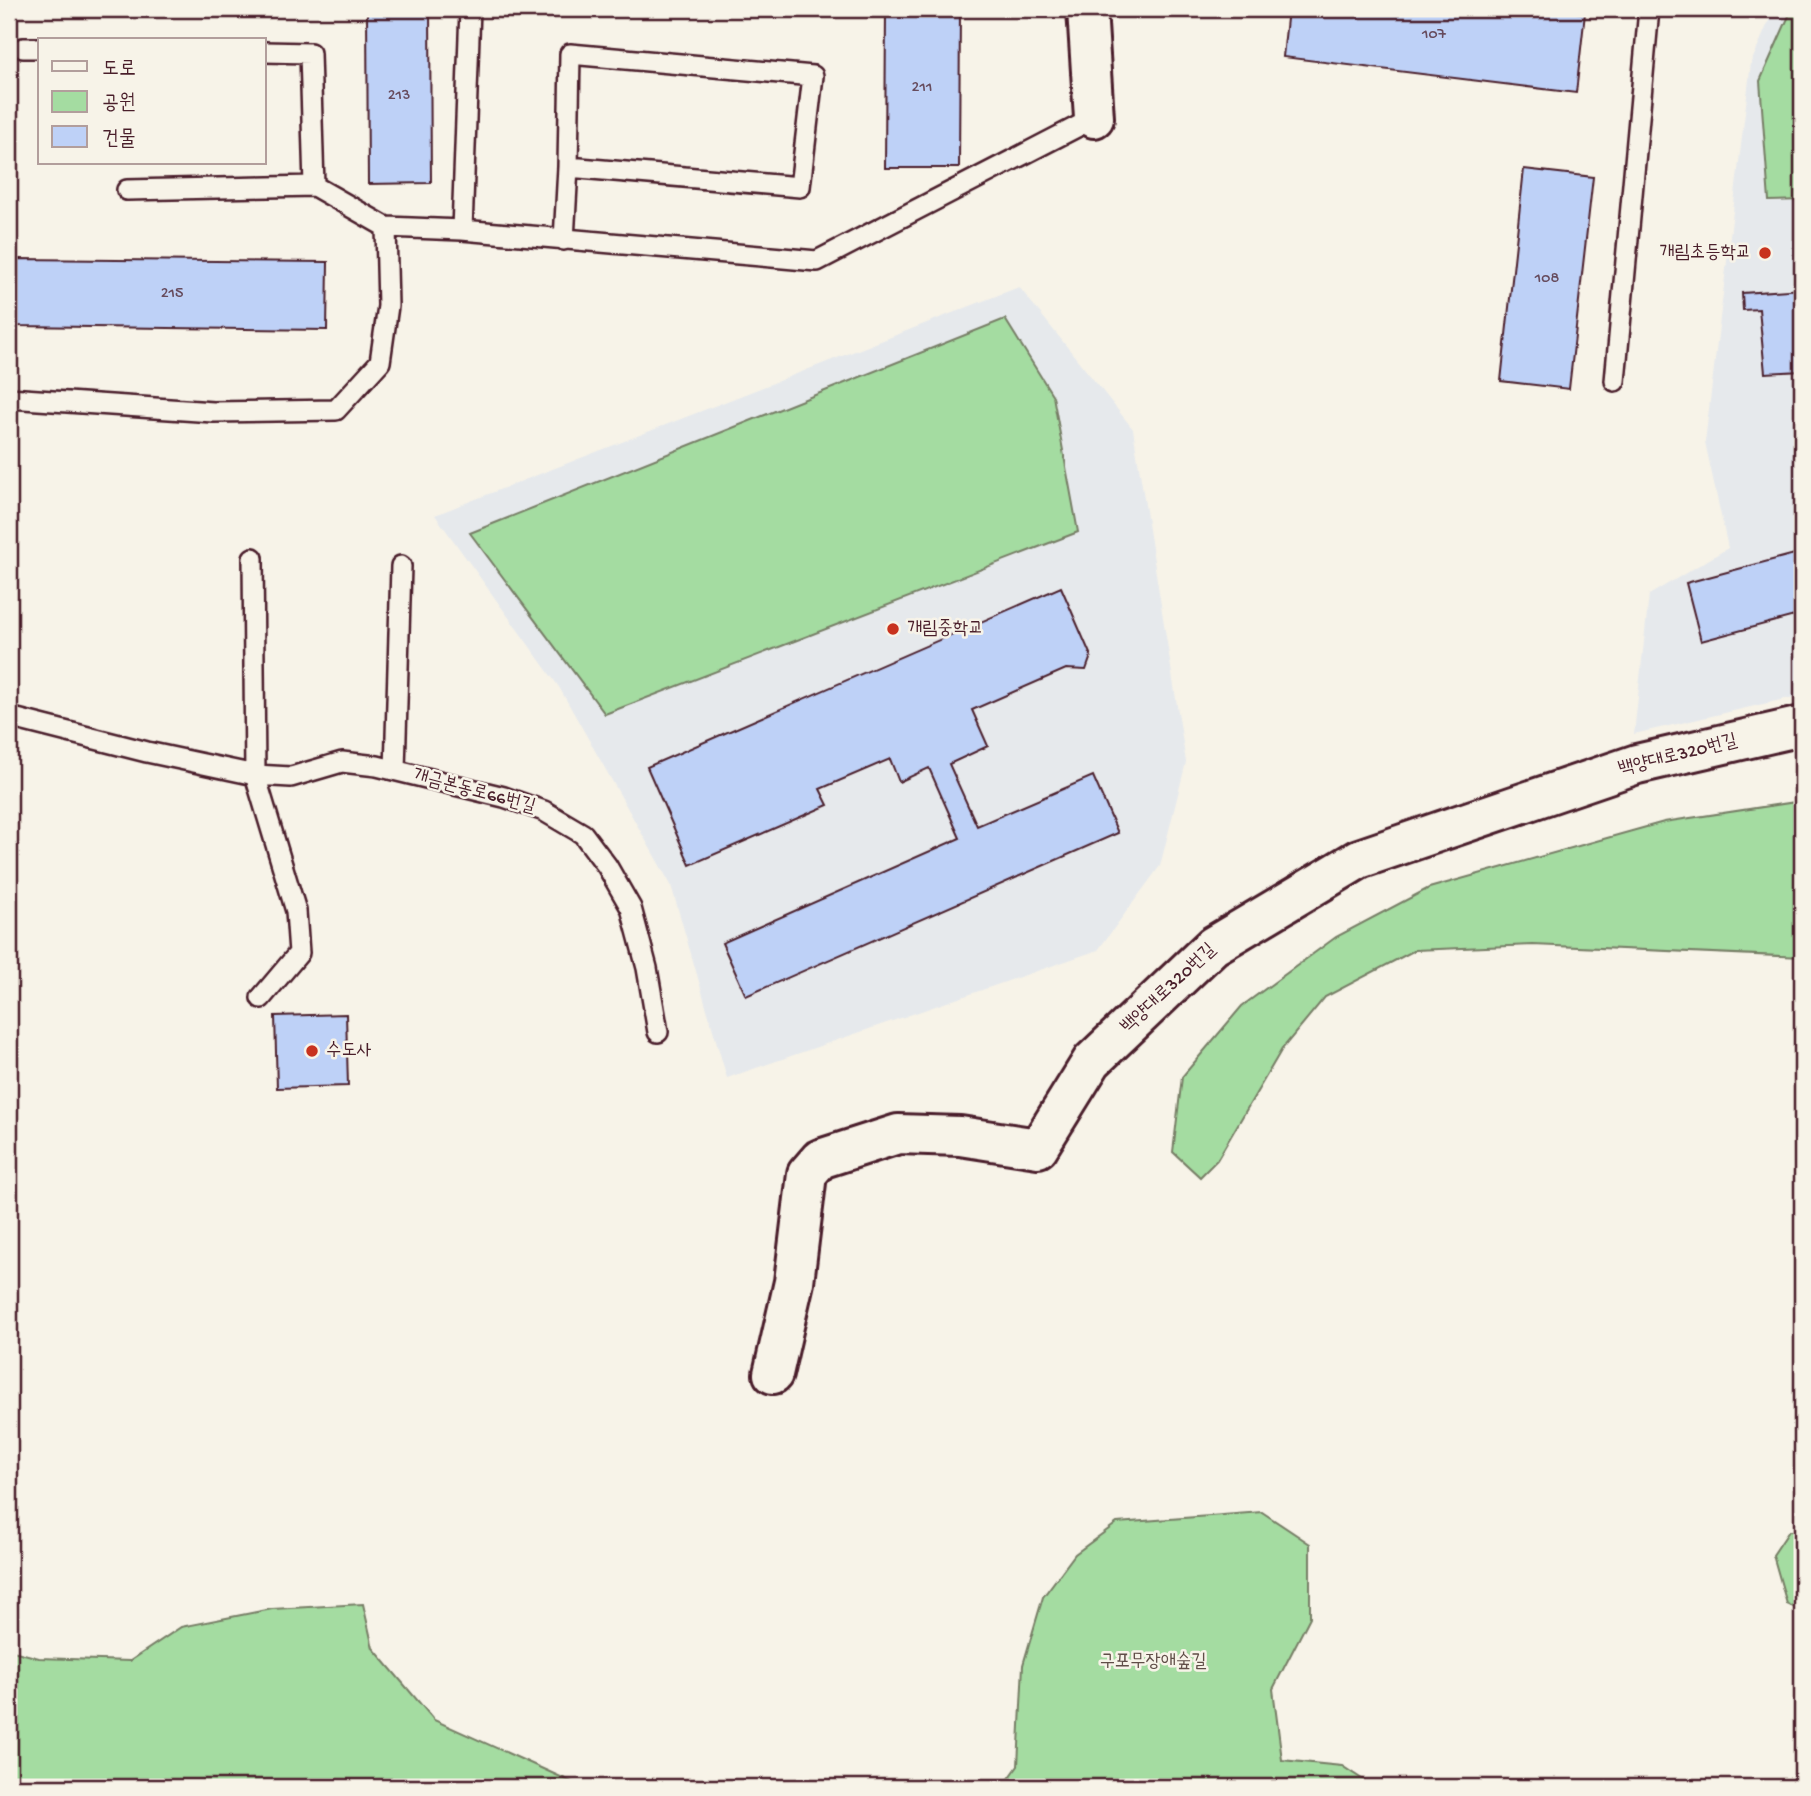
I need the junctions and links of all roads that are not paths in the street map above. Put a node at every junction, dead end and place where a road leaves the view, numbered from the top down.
1 (470, 9) edge
2 (1087, 9) edge
3 (1649, 9) edge
4 (266, 52) edge
5 (1094, 117) joint
6 (568, 167) junction
7 (314, 186) junction
8 (128, 190) dead end
9 (386, 227) junction
10 (462, 230) junction
11 (564, 240) junction
12 (1615, 381) dead end
13 (9, 398) edge
14 (253, 558) dead end
15 (401, 566) dead end
16 (9, 717) edge
17 (1802, 726) edge
18 (394, 770) junction
19 (255, 775) junction
20 (261, 998) dead end
21 (659, 1032) dead end
22 (773, 1374) dead end

1 - 10 lane
2 - 5 street
3 - 12 lane
4 - 7 lane
5 - 11 lane
6 - 6 lane
6 - 11 lane
7 - 8 lane
7 - 9 lane
9 - 10 lane
9 - 13 lane
10 - 11 lane
14 - 19 lane
15 - 18 lane, 개금본동로66번길
16 - 19 lane, 개금본동로66번길
17 - 22 street, 백양대로320번길
18 - 19 lane, 개금본동로66번길
18 - 21 lane, 개금본동로66번길
19 - 20 lane

